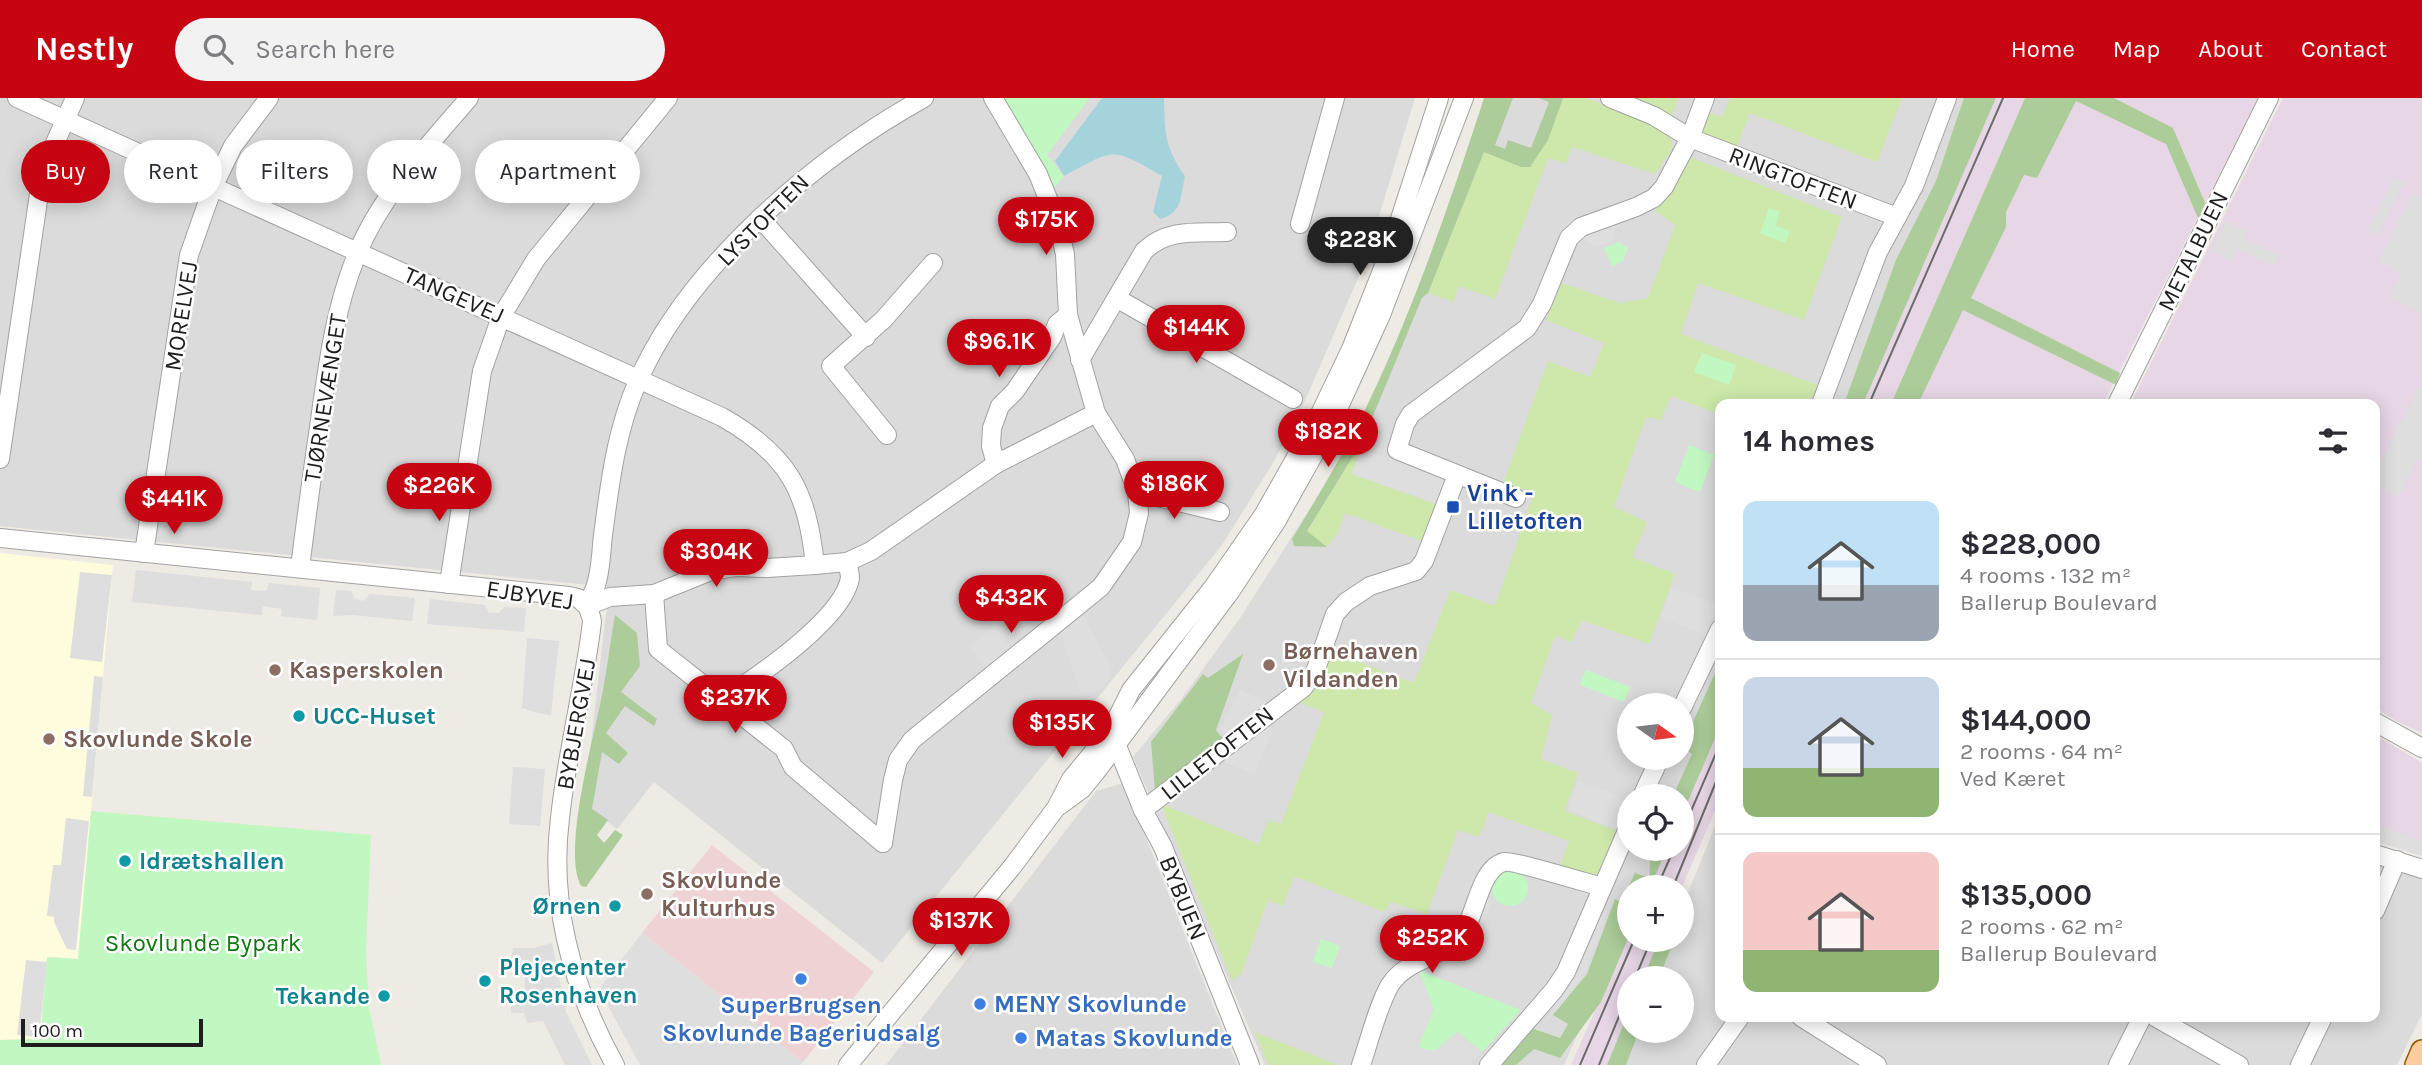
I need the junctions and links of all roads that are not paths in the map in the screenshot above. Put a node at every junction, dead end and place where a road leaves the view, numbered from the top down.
1 (17, 98) edge
2 (75, 98) edge
3 (269, 98) edge
4 (469, 98) edge
5 (668, 98) edge
6 (924, 98) edge
7 (993, 98) edge
8 (1335, 98) edge
9 (1439, 98) edge
10 (1464, 98) edge
11 (1610, 98) edge
12 (1705, 98) edge
13 (1947, 98) edge
14 (2269, 98) edge
15 (64, 119) junction
16 (1690, 138) junction
17 (124, 146) edge
18 (222, 169) edge
19 (222, 191) edge
20 (207, 203) edge
21 (1897, 217) junction
22 (760, 218) junction
23 (1300, 224) dead end
24 (1227, 232) dead end
25 (358, 252) junction
26 (933, 264) dead end
27 (1118, 299) junction
28 (1068, 315) junction
29 (501, 317) junction
30 (866, 337) junction
31 (1080, 360) junction
32 (639, 379) junction
33 (1293, 399) dead end
34 (1823, 399) edge
35 (2119, 399) edge
36 (1096, 413) junction
37 (887, 435) dead end
38 (0, 458) edge
39 (996, 464) junction
40 (1457, 475) junction
41 (1137, 492) junction
42 (1516, 498) dead end
43 (1220, 512) dead end
44 (0, 538) edge
45 (144, 552) junction
46 (847, 562) junction
47 (815, 565) junction
48 (300, 568) junction
49 (449, 584) junction
50 (654, 594) junction
51 (587, 606) junction
52 (1715, 639) edge
53 (747, 684) dead end
54 (1689, 693) edge
55 (2380, 725) edge
56 (1111, 742) junction
57 (2422, 748) edge
58 (1143, 810) junction
59 (1617, 853) edge
60 (2380, 855) edge
61 (2397, 860) junction
62 (2422, 869) edge
63 (1602, 887) junction
64 (2380, 899) edge
65 (1737, 1022) edge
66 (1809, 1022) edge
67 (2140, 1022) edge
68 (2164, 1022) edge
69 (2321, 1022) edge
70 (2422, 1051) edge
71 (615, 1065) edge
72 (848, 1065) edge
73 (1251, 1065) edge
74 (1361, 1065) edge
75 (1489, 1065) edge
76 (1706, 1065) edge
77 (1877, 1065) edge
78 (2118, 1065) edge
79 (2238, 1065) edge
80 (2300, 1065) edge
81 (2416, 1065) edge

1 - 15 street, TANGEVEJ
2 - 15 street
3 - 18 street, MORELVEJ
4 - 25 street, TJØRNEVÆNGET
5 - 29 street
6 - 22 street, LYSTOFTEN
7 - 28 street
8 - 23 street
9 - 56 street
10 - 56 street
11 - 16 street
12 - 16 street
13 - 21 street
14 - 35 street, METALBUEN
15 - 17 street, TANGEVEJ
15 - 38 street
16 - 21 street, RINGTOFTEN
16 - 40 street
19 - 25 street, TANGEVEJ
20 - 45 street, MORELVEJ
21 - 34 street
22 - 30 street
22 - 32 street, LYSTOFTEN
24 - 27 street
25 - 29 street, TANGEVEJ
25 - 48 street, TJØRNEVÆNGET
26 - 30 street
27 - 31 street
27 - 33 street
28 - 31 street
28 - 39 street
29 - 32 street, TANGEVEJ
29 - 49 street
30 - 37 street
31 - 36 street
32 - 47 street, TANGEVEJ
32 - 51 street, BYBJERGVEJ
36 - 39 street, EJBYVEJ
36 - 41 street
39 - 46 street, EJBYVEJ
40 - 42 street
40 - 58 street, LILLETOFTEN
41 - 43 street
41 - 50 street
44 - 45 street, EJBYVEJ
45 - 48 street, EJBYVEJ
46 - 47 street, EJBYVEJ
46 - 53 street
47 - 50 street, EJBYVEJ
48 - 49 street, EJBYVEJ
49 - 51 street, EJBYVEJ
50 - 51 street, EJBYVEJ
51 - 71 street, BYBJERGVEJ
52 - 54 street
55 - 57 street
56 - 58 street, BYBUEN
56 - 72 street
58 - 73 street, BYBUEN
59 - 63 street
60 - 61 street
61 - 62 street
61 - 64 street
63 - 74 street
63 - 75 street
65 - 76 street
66 - 77 street
67 - 78 street
68 - 79 street
69 - 80 street
70 - 81 main road

